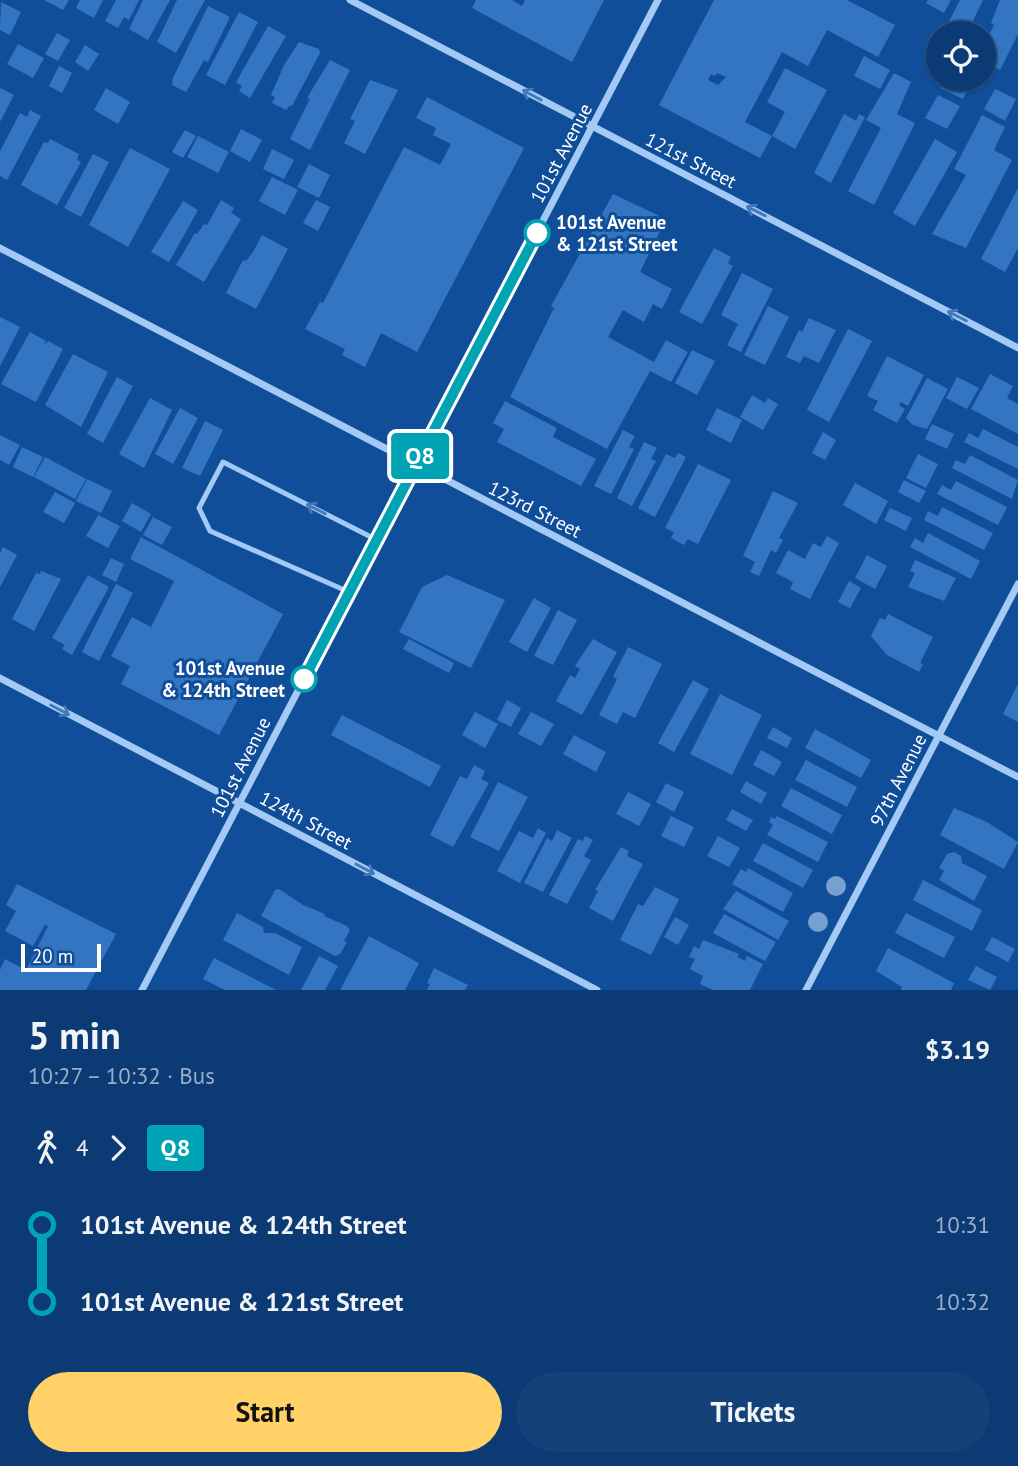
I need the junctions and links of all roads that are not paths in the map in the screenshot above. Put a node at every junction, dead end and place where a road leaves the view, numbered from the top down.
1 (350, 0) edge
2 (658, 0) edge
3 (592, 127) junction
4 (0, 248) edge
5 (1018, 348) edge
6 (416, 465) junction
7 (377, 540) junction
8 (1018, 584) edge
9 (349, 592) junction
10 (0, 678) edge
11 (939, 736) junction
12 (1018, 777) edge
13 (239, 803) junction
14 (142, 990) edge
15 (597, 990) edge
16 (806, 990) edge

3 -> 1 street, 121st Street
2 - 3 street, 101st Avenue
5 -> 3 street, 121st Street
3 - 6 street, 101st Avenue
4 - 6 street, 123rd Street
6 - 7 street, 101st Avenue
6 - 11 street, 123rd Street
7 - 9 street, 101st Avenue
7 -> 9 lane
8 - 11 street, 97th Avenue
9 - 13 street, 101st Avenue
10 -> 13 street, 124th Street
11 - 12 street, 123rd Street
11 - 16 street, 97th Avenue
13 - 14 street, 101st Avenue
13 -> 15 street, 124th Street

